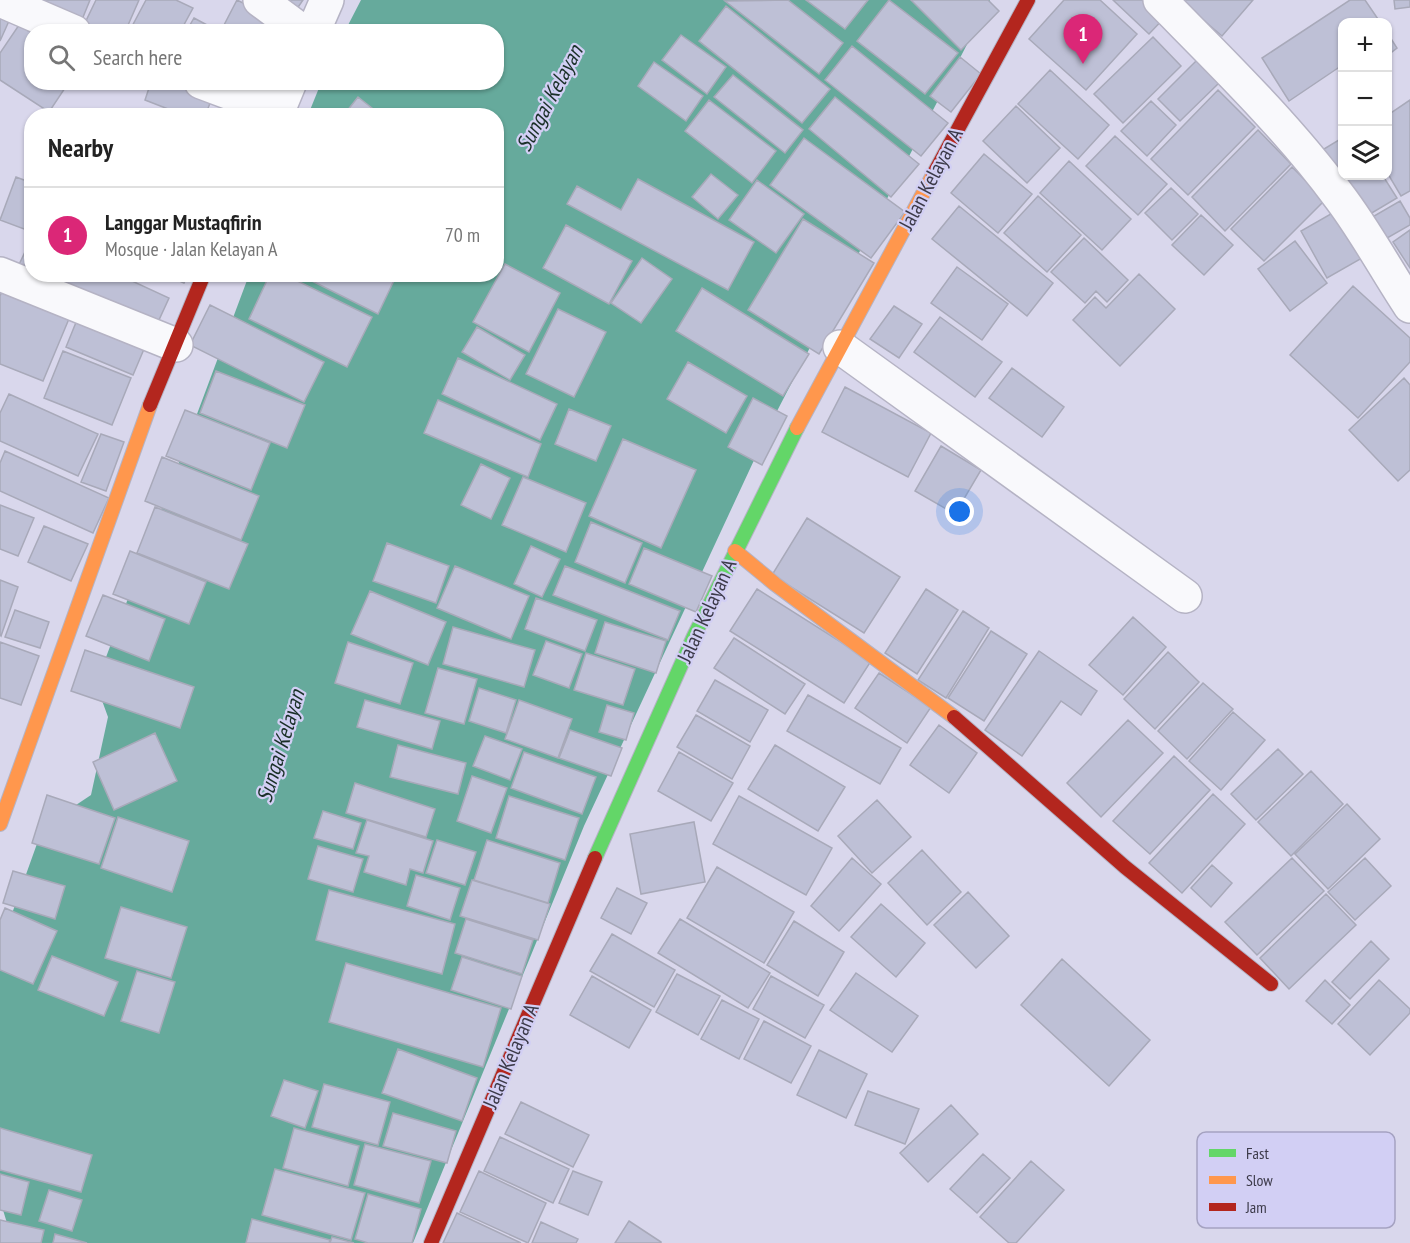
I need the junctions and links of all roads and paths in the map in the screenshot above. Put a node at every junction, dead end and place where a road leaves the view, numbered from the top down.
1 (0, 0) edge
2 (260, 0) edge
3 (327, 0) edge
4 (1028, 0) edge
5 (1160, 0) edge
6 (56, 24) edge
7 (292, 24) edge
8 (316, 24) edge
9 (231, 90) edge
10 (281, 103) edge
11 (0, 274) edge
12 (201, 282) edge
13 (1410, 306) edge
14 (176, 345) junction
15 (840, 347) junction
16 (735, 551) junction
17 (1185, 596) dead end
18 (1, 816) edge
19 (1271, 984) dead end
20 (431, 1243) edge

1 - 6 street
2 - 7 street
3 - 8 street
4 - 15 street, Jalan Kelayan A
5 - 13 street
9 - 10 street
11 - 14 street
12 - 14 street
14 - 18 street
15 - 16 street, Jalan Kelayan A
15 - 17 street
16 - 19 street
16 - 20 street, Jalan Kelayan A

